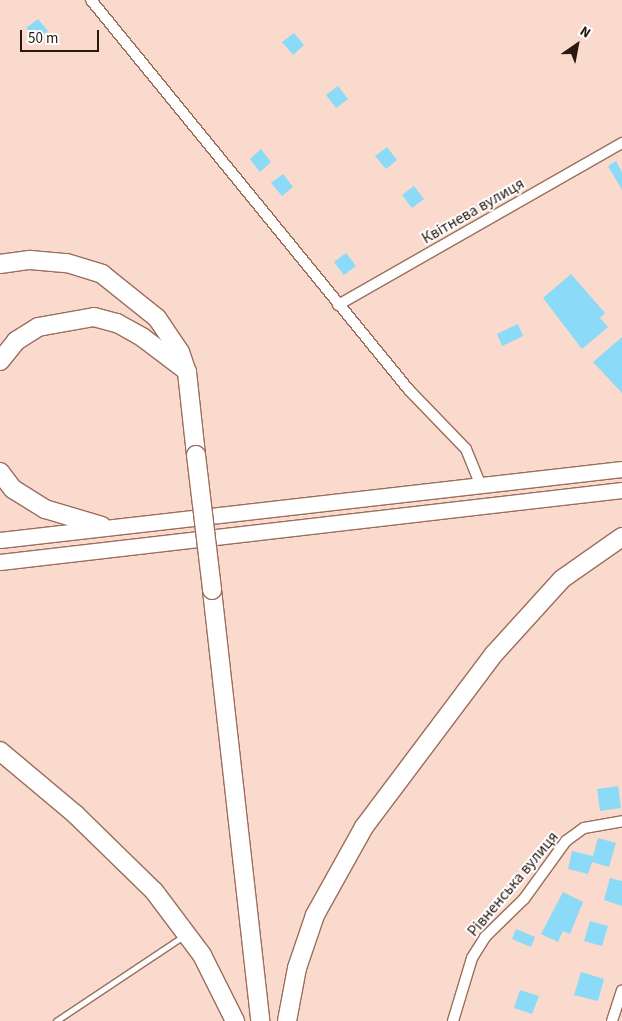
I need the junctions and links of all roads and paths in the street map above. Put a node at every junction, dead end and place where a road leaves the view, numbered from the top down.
1 (91, 0) edge
2 (622, 142) edge
3 (0, 264) edge
4 (338, 305) junction
5 (0, 361) edge
6 (187, 372) junction
7 (622, 469) edge
8 (0, 472) edge
9 (480, 484) junction
10 (622, 490) edge
11 (102, 526) junction
12 (622, 537) edge
13 (0, 540) edge
14 (0, 562) edge
15 (0, 751) edge
16 (622, 821) edge
17 (187, 934) junction
18 (622, 991) edge
19 (56, 1021) edge
20 (235, 1021) edge
21 (260, 1021) edge
22 (287, 1021) edge
23 (453, 1021) edge
24 (612, 1021) edge

1 - 4 street
2 - 4 street, Квітнева вулиця
3 - 6 highway
4 - 9 street
5 - 6 highway
6 - 21 highway, bridge
7 - 9 main road
8 - 11 highway
9 - 11 main road
10 - 14 main road
11 - 13 main road
12 - 22 highway
15 - 17 highway
16 - 23 street, Рівненська вулиця
17 - 19 lane
17 - 20 highway
18 - 24 street

